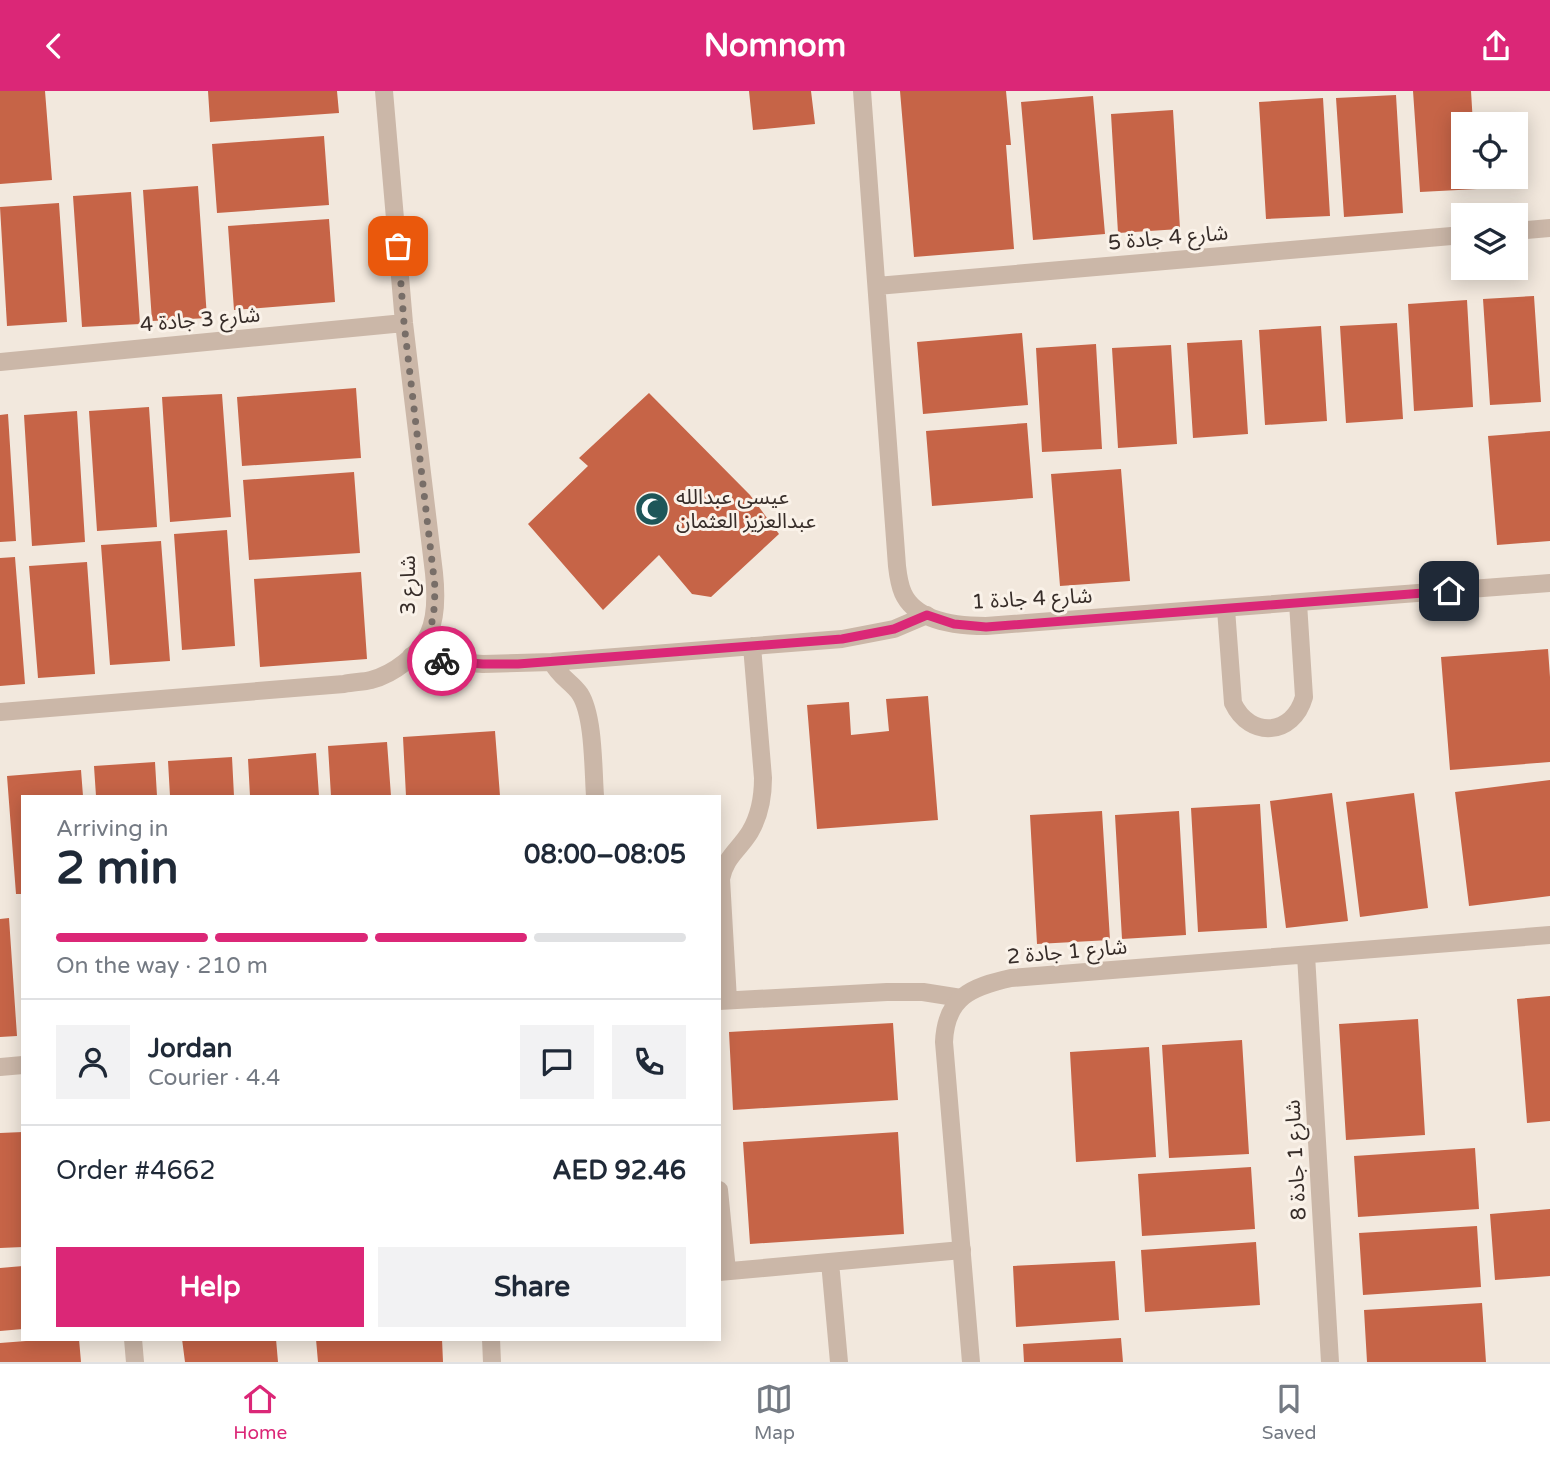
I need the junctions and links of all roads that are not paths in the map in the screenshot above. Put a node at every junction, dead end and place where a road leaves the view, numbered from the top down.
1 (384, 91) edge
2 (862, 91) edge
3 (1550, 228) edge
4 (1528, 230) edge
5 (1451, 236) edge
6 (877, 286) junction
7 (404, 323) junction
8 (0, 362) edge
9 (1550, 583) edge
10 (1298, 603) junction
11 (1226, 609) junction
12 (927, 615) junction
13 (751, 646) junction
14 (411, 656) junction
15 (552, 662) junction
16 (0, 712) edge
17 (595, 795) edge
18 (1550, 935) edge
19 (1306, 955) junction
20 (961, 998) junction
21 (724, 1001) edge
22 (21, 1065) edge
23 (0, 1067) edge
24 (721, 1231) edge
25 (962, 1250) junction
26 (830, 1262) junction
27 (723, 1272) edge
28 (133, 1341) edge
29 (491, 1341) edge
30 (135, 1362) edge
31 (492, 1362) edge
32 (839, 1362) edge
33 (971, 1362) edge
34 (1330, 1362) edge

1 - 7 street, شارع 3
2 - 6 street, شارع 4 جادة 1
3 - 4 street
5 - 6 street, شارع 4 جادة 5
6 - 12 street, شارع 4 جادة 1
7 - 8 street, شارع 3 جادة 4
7 - 14 street, شارع 3
9 - 10 street, شارع 4 جادة 1
10 - 11 street, شارع 4 جادة 1
10 - 11 street
11 - 12 street, شارع 4 جادة 1
12 - 13 street
13 - 15 street
13 - 21 street
14 - 15 street
14 - 16 street, شارع 3
15 - 17 street
18 - 19 street, شارع 1 جادة 2
19 - 20 street, شارع 1 جادة 2
19 - 34 street, شارع 1 جادة 8
20 - 21 street
20 - 25 street
22 - 23 street
24 - 27 street
25 - 26 street
25 - 33 street
26 - 27 street
26 - 32 street
28 - 30 street
29 - 31 street

